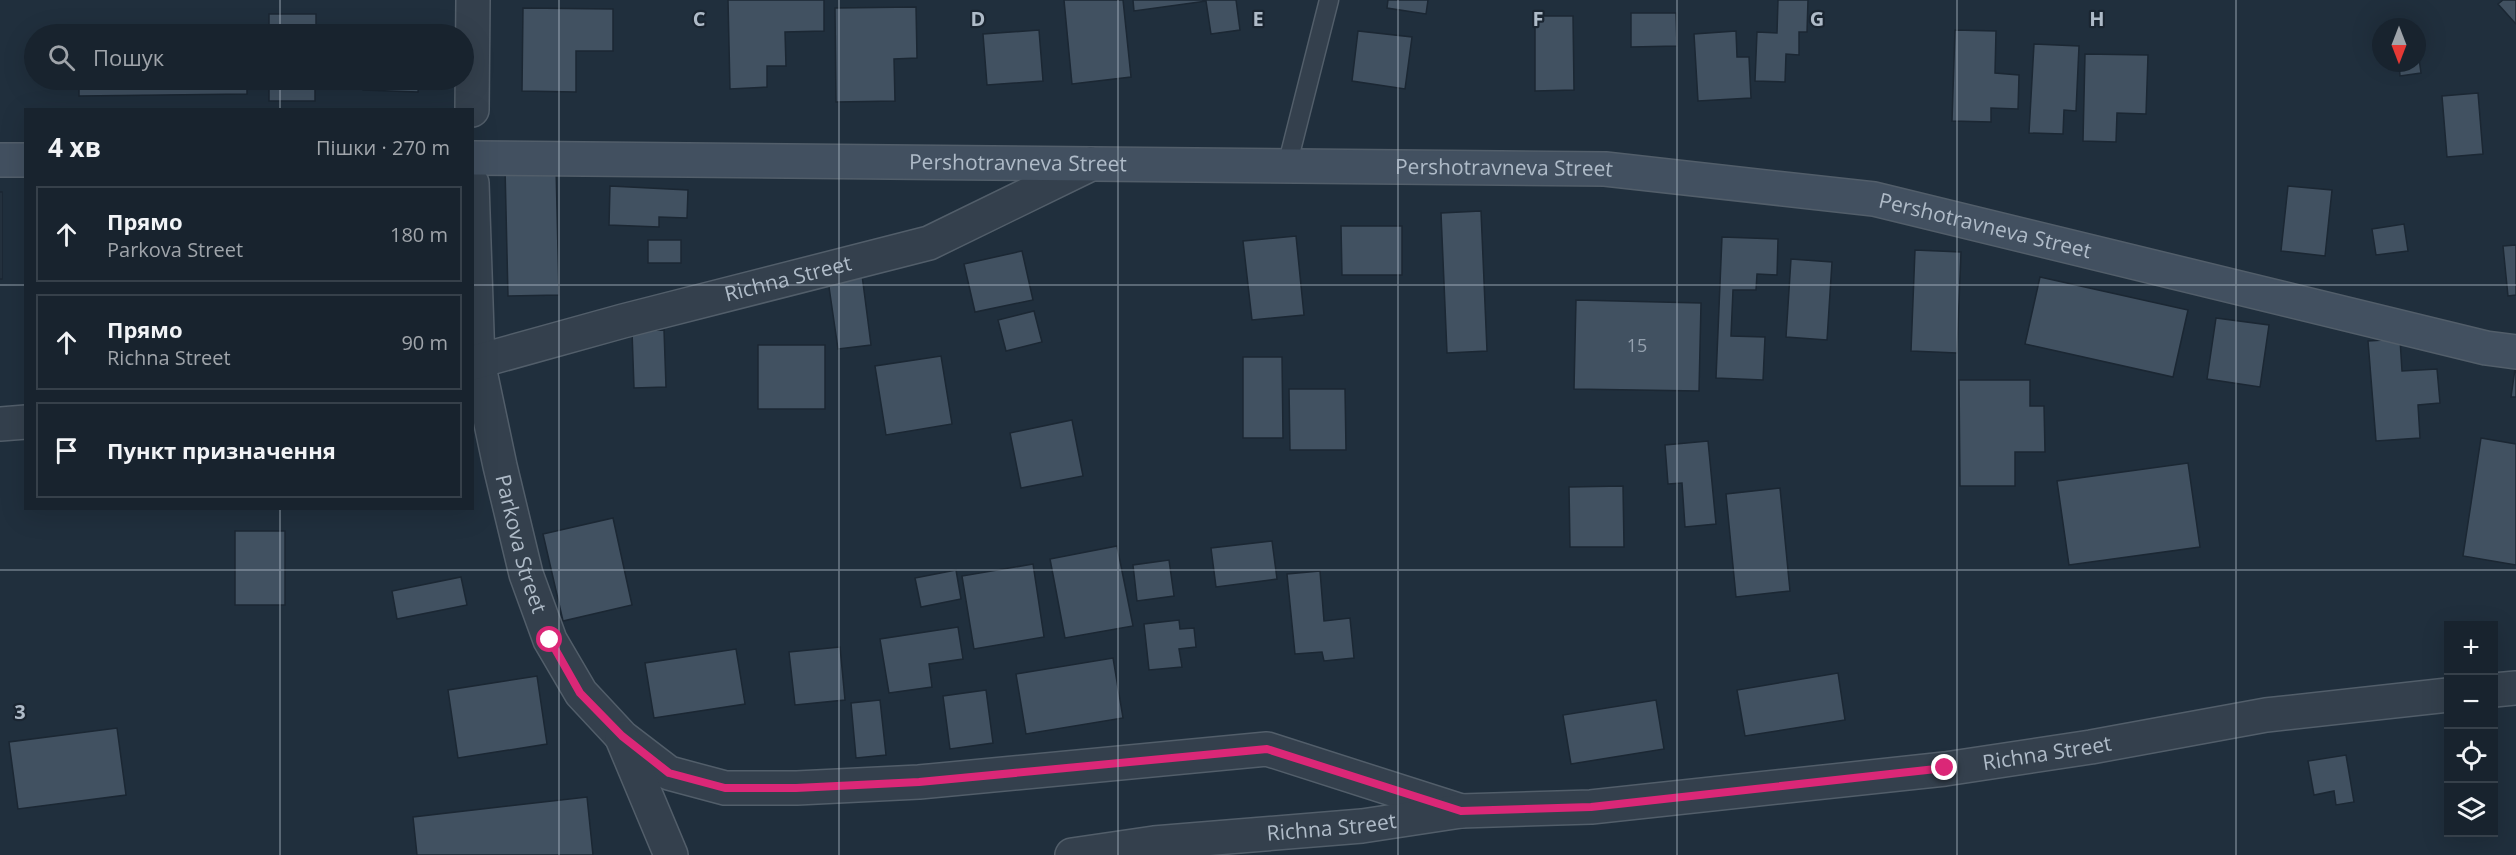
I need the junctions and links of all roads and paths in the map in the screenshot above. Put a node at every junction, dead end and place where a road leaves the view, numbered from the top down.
1 (473, 0) edge
2 (1329, 0) edge
3 (473, 24) edge
4 (472, 90) edge
5 (472, 108) edge
6 (474, 158) edge
7 (0, 160) edge
8 (24, 160) edge
9 (1091, 164) junction
10 (1287, 166) junction
11 (474, 303) edge
12 (2516, 352) edge
13 (475, 363) edge
14 (24, 422) edge
15 (0, 424) edge
16 (2516, 688) edge
17 (2498, 690) edge
18 (2444, 695) edge
19 (622, 736) junction
20 (1461, 811) junction
21 (671, 855) edge
22 (1072, 855) edge

1 - 3 street
2 - 10 lane
4 - 5 street
6 - 9 street, Pershotravneva Street
7 - 8 street
9 - 10 street, Pershotravneva Street
9 - 13 street, Richna Street
10 - 12 street, Pershotravneva Street
11 - 13 street, Parkova Street
13 - 19 street, Parkova Street
14 - 15 street
16 - 17 street
18 - 20 street, Richna Street
19 - 20 street, Parkova Street
19 - 21 street
20 - 22 street, Richna Street

